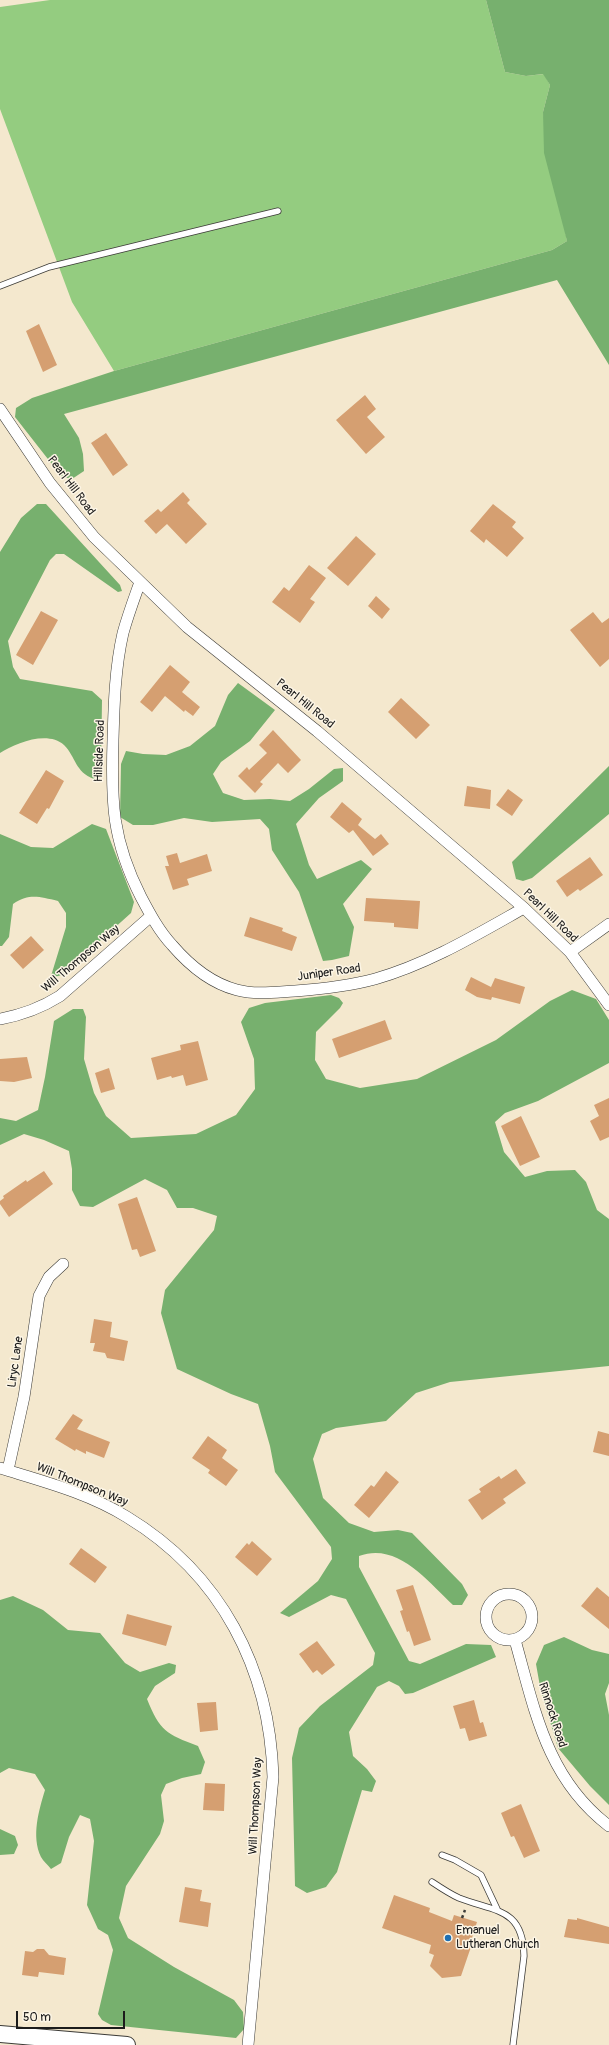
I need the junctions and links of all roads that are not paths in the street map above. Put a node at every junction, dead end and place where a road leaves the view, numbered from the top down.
1 (278, 210) dead end
2 (0, 286) edge
3 (0, 409) edge
4 (140, 582) junction
5 (524, 908) junction
6 (151, 916) junction
7 (609, 924) edge
8 (570, 952) junction
9 (609, 1005) edge
10 (0, 1019) edge
11 (63, 1264) dead end
12 (4, 1469) edge
13 (515, 1640) junction
14 (609, 1826) edge
15 (442, 1855) dead end
16 (432, 1882) dead end
17 (496, 1909) junction
18 (0, 2034) edge
19 (127, 2045) edge
20 (248, 2045) edge
21 (513, 2045) edge

1 - 2 lane
3 - 4 street, Pearl Hill Road
4 - 5 street, Pearl Hill Road
4 - 6 street, Hillside Road
5 - 6 street, Juniper Road
5 - 8 street, Pearl Hill Road
6 - 10 street, Will Thompson Way
7 - 8 street
8 - 9 street, Pearl Hill Road
11 - 12 street, Liryc Lane
12 - 20 street, Will Thompson Way
13 - 13 street
13 - 14 street, Rinnock Road
15 - 17 lane
16 - 17 lane
17 - 21 lane
18 - 19 main road

